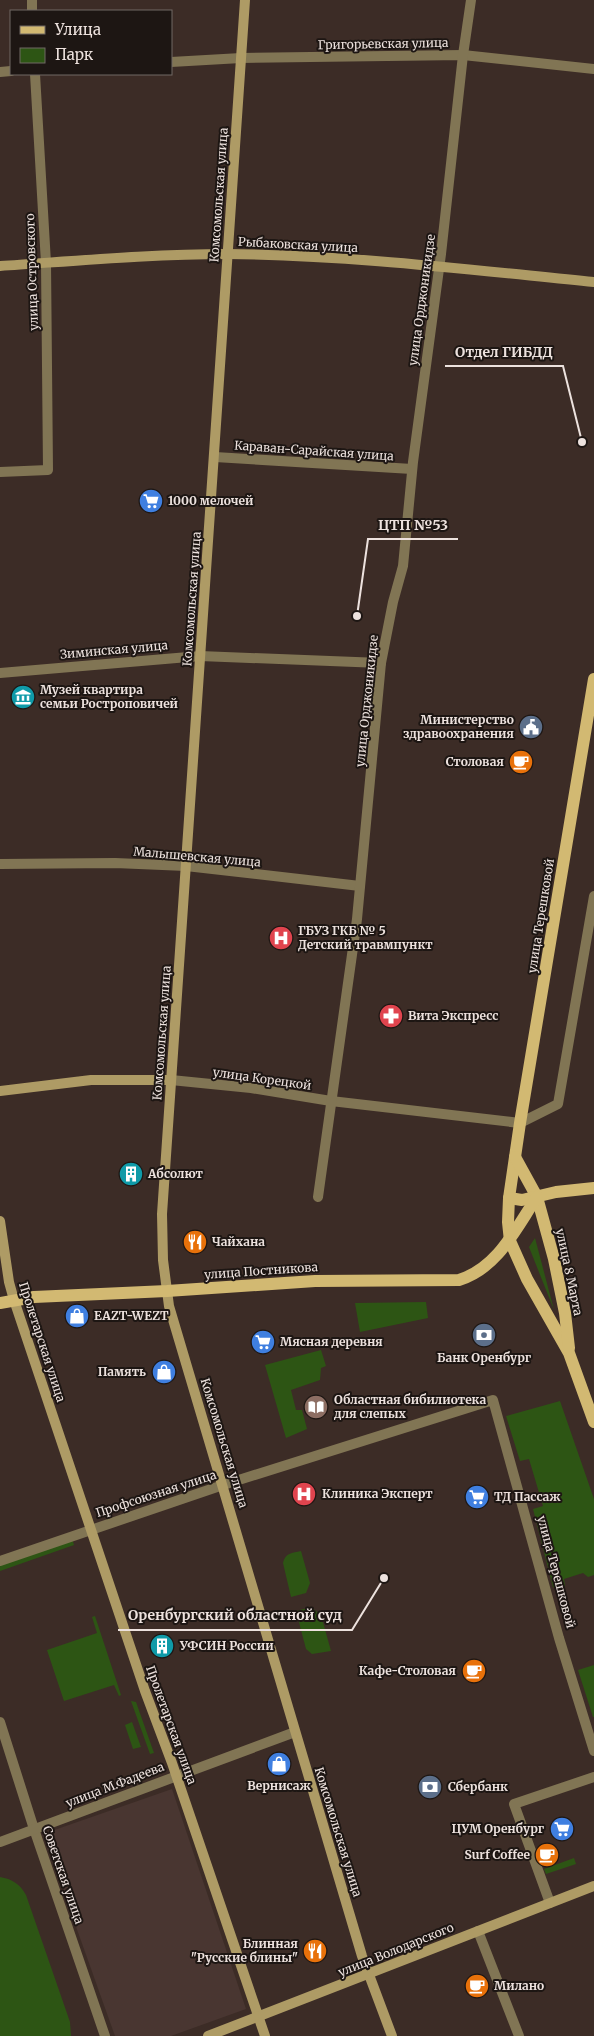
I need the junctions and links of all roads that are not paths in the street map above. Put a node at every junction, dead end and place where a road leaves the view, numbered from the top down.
1 (245, 0) edge
2 (471, 0) edge
3 (463, 56) junction
4 (241, 58) junction
5 (172, 62) edge
6 (594, 69) edge
7 (35, 75) edge
8 (226, 254) junction
9 (46, 263) junction
10 (0, 266) edge
11 (439, 266) junction
12 (594, 282) edge
13 (215, 457) junction
14 (412, 469) junction
15 (0, 472) edge
16 (200, 656) junction
17 (381, 663) junction
18 (0, 673) edge
19 (594, 679) edge
20 (0, 864) edge
21 (186, 866) junction
22 (360, 886) junction
23 (594, 896) edge
24 (171, 1080) junction
25 (0, 1091) edge
26 (331, 1101) junction
27 (520, 1123) junction
28 (515, 1157) junction
29 (594, 1188) edge
30 (318, 1197) dead end
31 (537, 1197) junction
32 (509, 1198) junction
33 (0, 1221) edge
34 (510, 1241) junction
35 (166, 1291) junction
36 (14, 1300) junction
37 (0, 1303) edge
38 (569, 1353) junction
39 (493, 1400) joint
40 (594, 1422) edge
41 (223, 1485) junction
42 (90, 1529) junction
43 (0, 1561) edge
44 (0, 1722) edge
45 (295, 1732) junction
46 (594, 1751) edge
47 (176, 1776) junction
48 (594, 1777) edge
49 (34, 1829) junction
50 (0, 1842) edge
51 (594, 1886) edge
52 (550, 1903) junction
53 (478, 1931) junction
54 (369, 1975) junction
55 (257, 2017) junction
56 (105, 2036) edge
57 (208, 2036) edge
58 (264, 2036) edge
59 (392, 2036) edge
60 (519, 2036) edge

1 - 4 main road, Комсомольская улица
2 - 3 street, улица Орджоникидзе
3 - 4 street, Григорьевская улица
3 - 6 street, Григорьевская улица
3 - 11 street, улица Орджоникидзе
4 - 5 street, Григорьевская улица
4 - 8 main road, Комсомольская улица
7 - 9 street, улица Островского
8 - 9 main road, Рыбаковская улица
8 - 11 main road, Рыбаковская улица
8 - 13 main road, Комсомольская улица
9 - 10 main road, Рыбаковская улица
9 - 15 street, улица Островского
11 - 12 main road, Рыбаковская улица
11 - 14 street, улица Орджоникидзе
13 - 14 street, Караван-Сарайская улица
13 - 16 main road, Комсомольская улица
14 - 17 street, улица Орджоникидзе
16 - 17 street, Зиминская улица
16 - 18 street, Зиминская улица
16 - 21 main road, Комсомольская улица
17 - 22 street, улица Орджоникидзе
19 - 27 main road, улица Терешковой
20 - 21 street, Малышевская улица
21 - 22 street, Малышевская улица
21 - 24 main road, Комсомольская улица
22 - 26 street, улица Орджоникидзе
23 - 27 street
24 - 25 main road, улица Корецкой
24 - 26 street, улица Корецкой
24 - 35 main road, Комсомольская улица
26 - 27 street, улица Корецкой
26 - 30 street, улица Орджоникидзе
27 - 28 main road, улица Терешковой
28 - 31 main road
28 - 32 main road, улица Терешковой
29 - 31 main road
31 - 32 main road
31 - 34 main road, улица Постникова
31 - 38 main road, улица 8 Марта
32 - 34 main road, улица Терешковой
33 - 36 main road, Пролетарская улица
34 - 35 main road, улица Постникова
34 - 38 main road, улица 8 Марта
35 - 36 main road, улица Постникова
35 - 41 main road, Комсомольская улица
36 - 37 main road, улица Постникова
36 - 42 main road, Пролетарская улица
38 - 40 main road, улица 8 Марта
39 - 41 street, Профсоюзная улица
39 - 46 street, улица Терешковой
41 - 42 street, Профсоюзная улица
41 - 45 main road, Комсомольская улица
42 - 43 street, Профсоюзная улица
42 - 47 main road, Пролетарская улица
44 - 49 street, Советская улица
45 - 47 street, улица М.Фадеева
45 - 54 main road, Комсомольская улица
47 - 49 street, улица М.Фадеева
47 - 55 main road, Пролетарская улица
48 - 52 street
49 - 50 street, улица М.Фадеева
49 - 56 street, Советская улица
51 - 52 main road, улица Володарского
52 - 53 main road, улица Володарского
53 - 54 main road, улица Володарского
53 - 60 street
54 - 55 main road, улица Володарского
54 - 59 main road, Комсомольская улица
55 - 57 main road, улица Володарского
55 - 58 main road, Пролетарская улица

